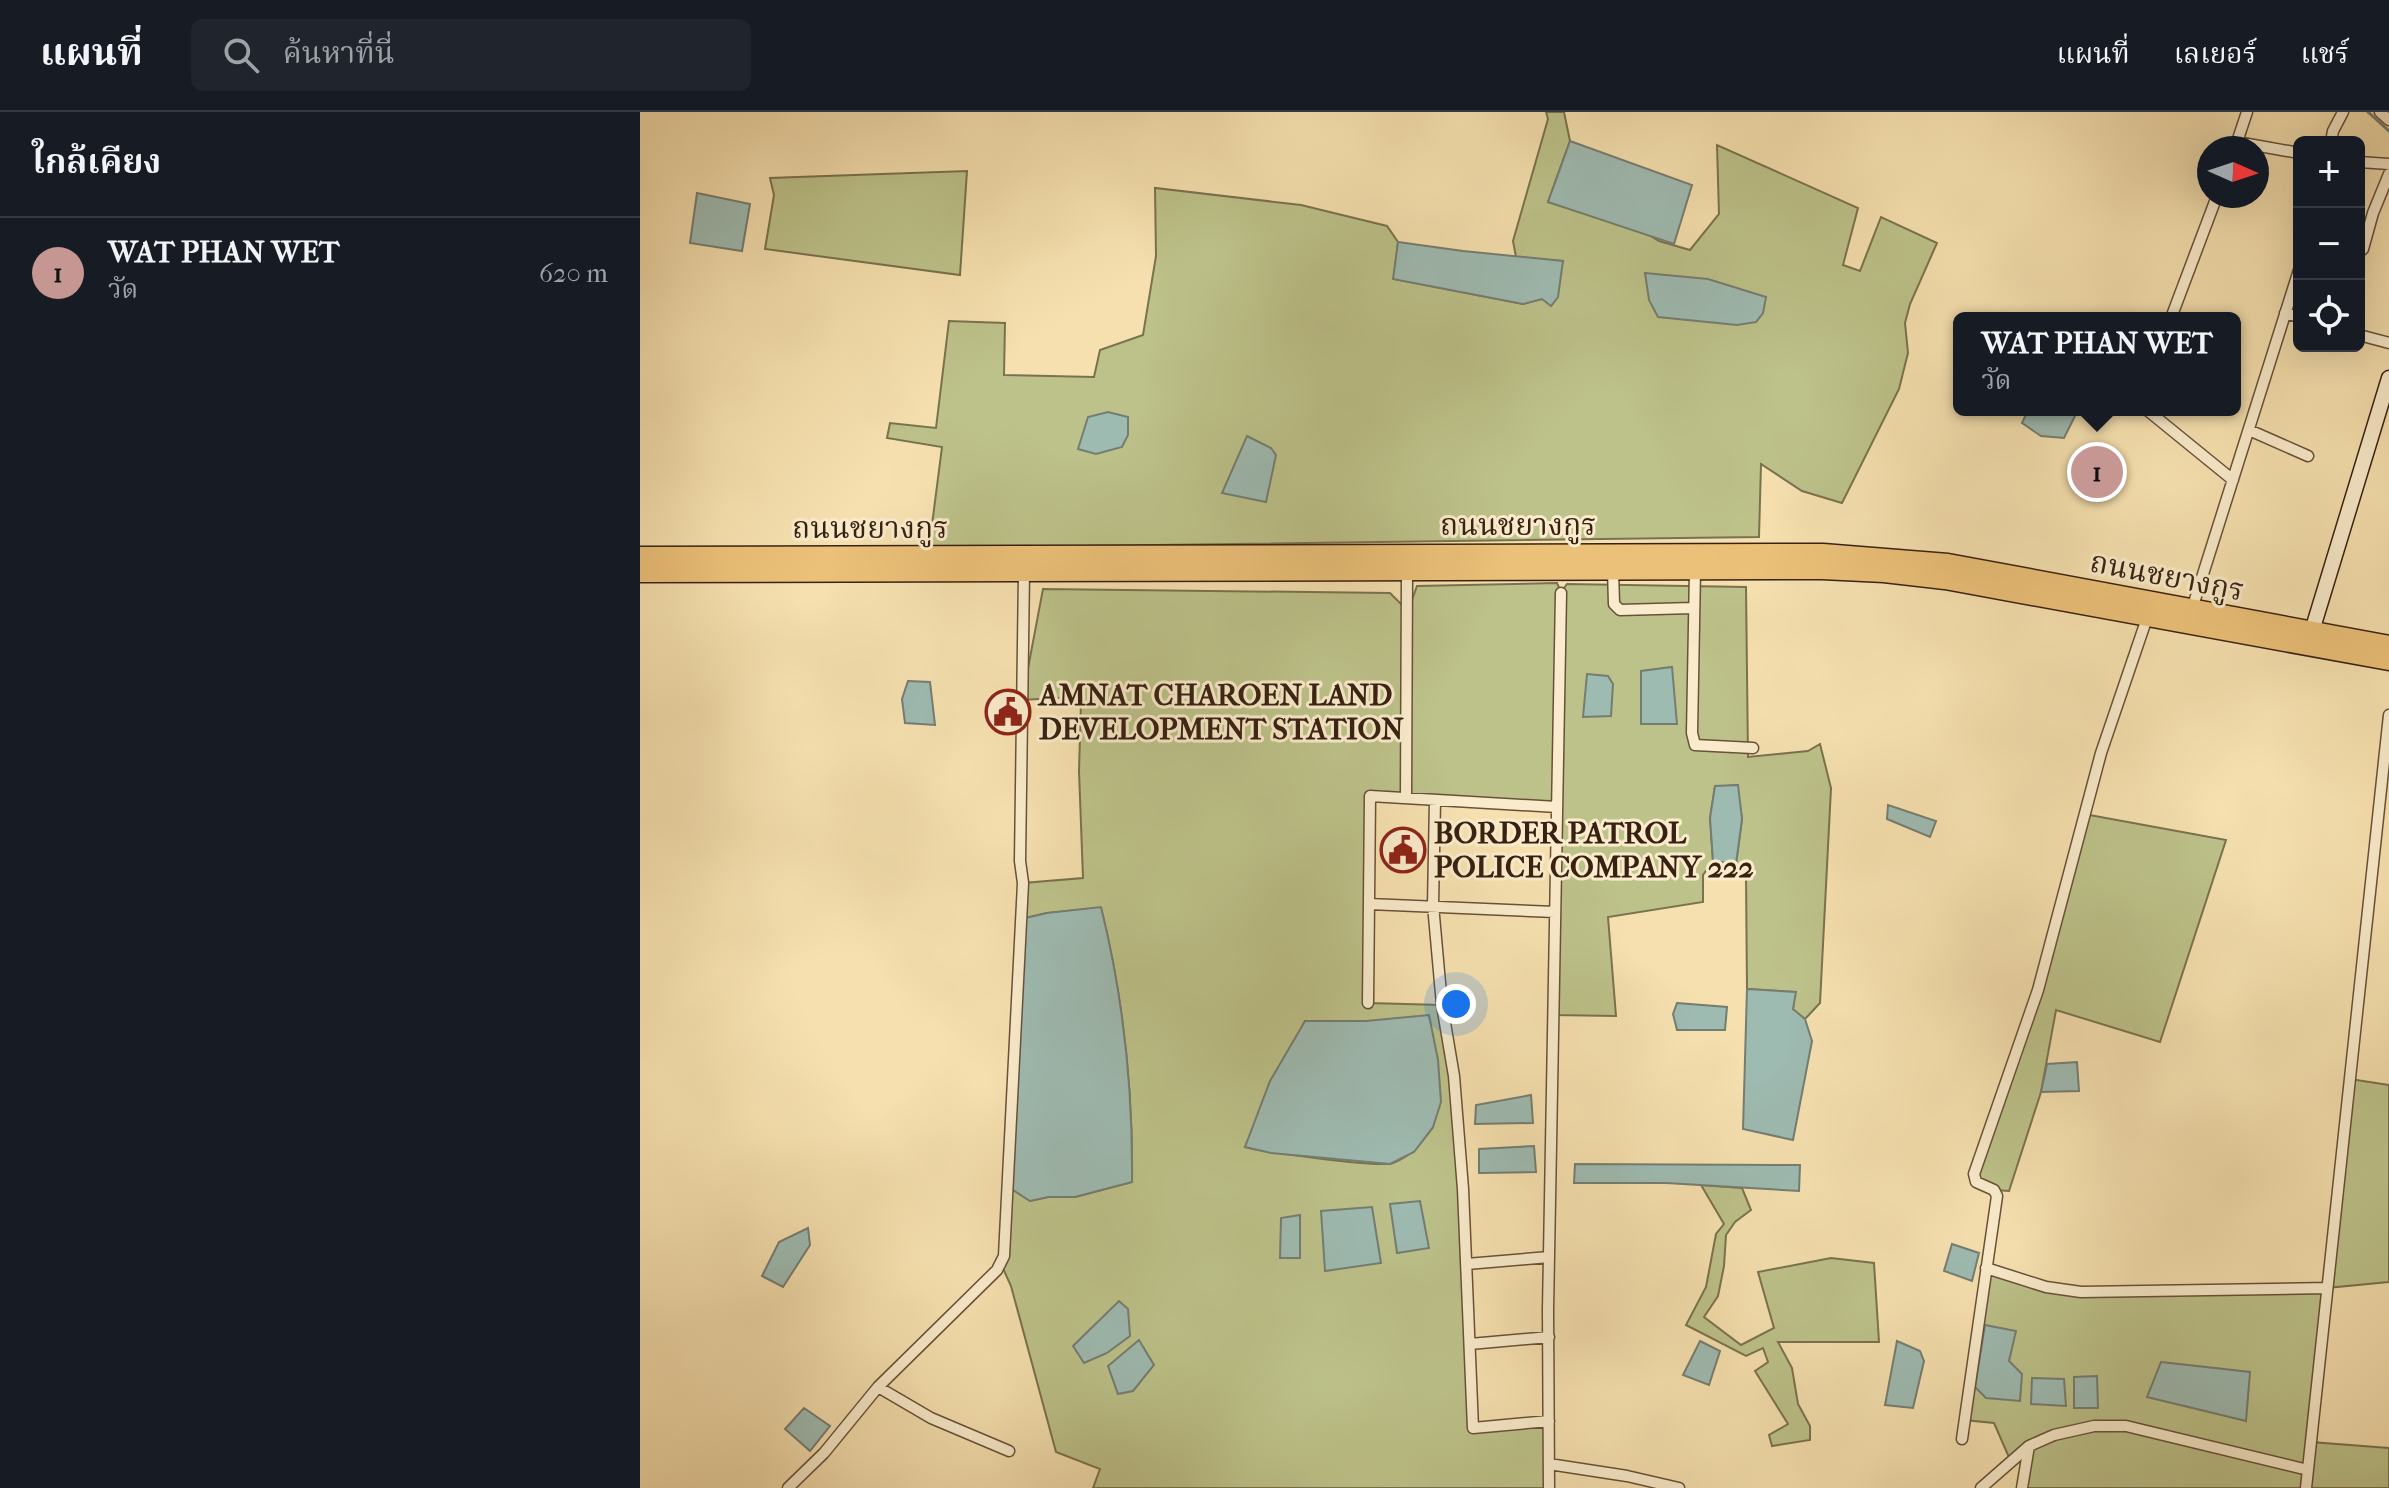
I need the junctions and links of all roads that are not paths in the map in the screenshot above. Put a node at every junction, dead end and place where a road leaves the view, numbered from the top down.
1 (2247, 112) edge
2 (2343, 112) edge
3 (2380, 112) edge
4 (2389, 120) edge
5 (2239, 136) edge
6 (2332, 136) edge
7 (2269, 149) edge
8 (2293, 152) edge
9 (2365, 162) edge
10 (2389, 164) edge
11 (2389, 174) edge
12 (2212, 208) edge
13 (2365, 242) edge
14 (2296, 280) edge
15 (2173, 312) edge
16 (2285, 313) junction
17 (2293, 315) edge
18 (2365, 337) edge
19 (2389, 343) edge
20 (2389, 378) edge
21 (2154, 416) edge
22 (2249, 430) junction
23 (2308, 456) dead end
24 (2233, 480) junction
25 (640, 556) edge
26 (1456, 562) junction
27 (1613, 570) junction
28 (1695, 570) junction
29 (1407, 571) junction
30 (1024, 572) junction
31 (640, 573) edge
32 (1561, 593) dead end
33 (1693, 608) junction
34 (2192, 609) junction
35 (2147, 618) junction
36 (2312, 631) junction
37 (2389, 645) edge
38 (2389, 661) edge
39 (2389, 715) edge
40 (1753, 748) dead end
41 (1406, 798) junction
42 (1435, 800) junction
43 (1557, 807) junction
44 (1369, 904) junction
45 (1433, 905) junction
46 (1555, 912) junction
47 (1368, 1003) dead end
48 (1549, 1257) junction
49 (1467, 1264) junction
50 (1986, 1268) junction
51 (2327, 1288) junction
52 (1549, 1337) junction
53 (1470, 1344) junction
54 (878, 1387) junction
55 (1549, 1421) junction
56 (1962, 1439) dead end
57 (2029, 1446) junction
58 (1009, 1451) dead end
59 (1549, 1464) junction
60 (2308, 1470) junction
61 (788, 1488) edge
62 (1549, 1488) edge
63 (1679, 1488) edge
64 (1981, 1488) edge
65 (2022, 1488) edge
66 (2306, 1488) edge

1 - 5 street
2 - 6 street
3 - 4 street
7 - 8 street
9 - 10 street
11 - 13 street
12 - 15 street
14 - 16 street
16 - 17 street
16 - 22 street
18 - 19 street
20 - 36 street
21 - 24 street
22 - 23 street
22 - 24 street
24 - 34 street
25 - 26 highway, ถนนชยางกูร
26 - 27 highway, ถนนชยางกูร
26 - 29 highway, ถนนชยางกูร
26 - 34 highway, ถนนชยางกูร
27 - 28 highway, ถนนชยางกูร
27 - 33 street
28 - 33 street
28 - 35 highway, ถนนชยางกูร
29 - 30 highway, ถนนชยางกูร
29 - 41 street
30 - 31 highway, ถนนชยางกูร
30 - 54 street
32 - 43 street
33 - 40 street
34 - 36 highway, ถนนชยางกูร
35 - 38 highway, ถนนชยางกูร
35 - 50 street
36 - 37 highway, ถนนชยางกูร
39 - 51 street
41 - 42 street
41 - 44 street
42 - 43 street
42 - 45 street
43 - 46 street
44 - 45 street
44 - 47 street
45 - 46 street
45 - 49 street
46 - 48 street
48 - 49 street
48 - 52 street
49 - 53 street
50 - 51 street
50 - 56 street
51 - 60 street
52 - 53 street
52 - 55 street
53 - 55 street
54 - 58 street
54 - 61 street
55 - 59 street
57 - 60 street
57 - 64 street
57 - 65 street
59 - 62 street
59 - 63 street
60 - 66 street

